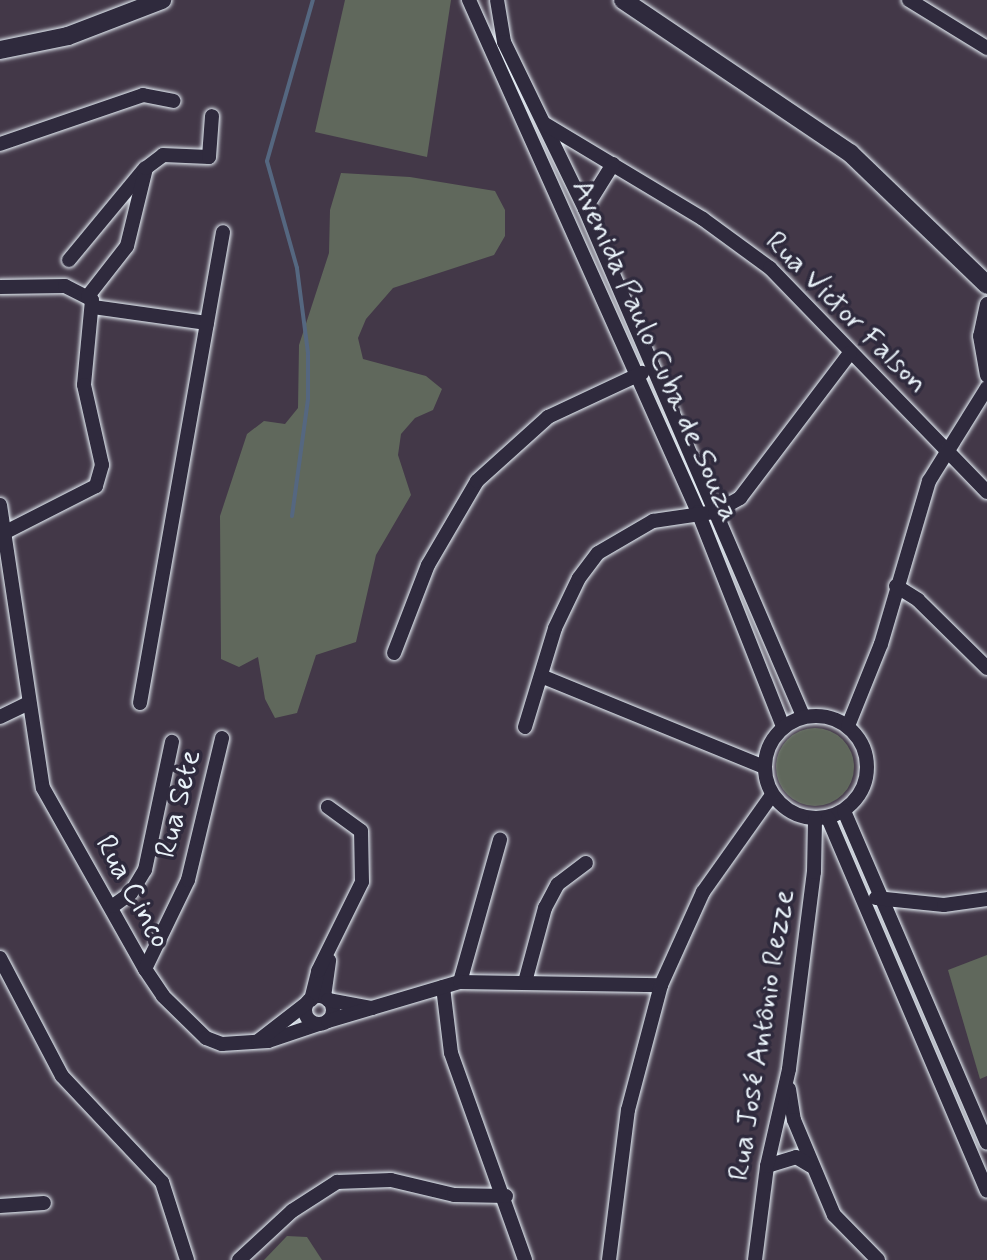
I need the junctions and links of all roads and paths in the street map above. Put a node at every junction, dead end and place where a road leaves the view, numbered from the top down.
1 (162, 0) edge
2 (469, 0) edge
3 (497, 0) edge
4 (623, 0) edge
5 (909, 0) edge
6 (987, 48) edge
7 (0, 50) edge
8 (173, 101) dead end
9 (212, 116) dead end
10 (545, 124) junction
11 (0, 144) edge
12 (613, 164) junction
13 (146, 168) junction
14 (585, 209) junction
15 (223, 232) dead end
16 (69, 260) dead end
17 (987, 285) edge
18 (0, 287) edge
19 (91, 301) junction
20 (987, 304) edge
21 (207, 323) junction
22 (850, 353) junction
23 (651, 368) junction
24 (987, 375) edge
25 (635, 376) junction
26 (987, 388) edge
27 (946, 450) junction
28 (987, 492) edge
29 (0, 505) edge
30 (698, 512) junction
31 (715, 512) junction
32 (3, 533) edge
33 (896, 586) junction
34 (394, 653) dead end
35 (987, 668) edge
36 (541, 676) junction
37 (140, 703) dead end
38 (27, 704) junction
39 (803, 716) junction
40 (0, 717) edge
41 (848, 726) junction
42 (525, 727) dead end
43 (783, 727) junction
44 (222, 738) dead end
45 (172, 742) dead end
46 (764, 767) junction
47 (772, 795) junction
48 (328, 807) dead end
49 (844, 811) junction
50 (821, 818) junction
51 (500, 840) dead end
52 (586, 863) dead end
53 (863, 898) junction
54 (884, 898) junction
55 (987, 899) edge
56 (113, 906) junction
57 (0, 958) edge
58 (145, 969) junction
59 (460, 982) junction
60 (525, 982) junction
61 (661, 985) junction
62 (443, 987) junction
63 (318, 1000) junction
64 (372, 1008) junction
65 (324, 1022) junction
66 (258, 1041) junction
67 (789, 1069) junction
68 (987, 1143) edge
69 (767, 1166) junction
70 (811, 1166) junction
71 (982, 1167) edge
72 (987, 1190) edge
73 (506, 1196) junction
74 (44, 1203) dead end
75 (0, 1206) edge
76 (187, 1260) edge
77 (239, 1260) edge
78 (525, 1260) edge
79 (609, 1260) edge
80 (755, 1260) edge
81 (878, 1260) edge

1 - 7 main road
2 - 25 street, Avenida Paulo Cuba de Souza
3 - 10 street, Avenida Paulo Cuba de Souza
4 - 17 main road
5 - 6 street
8 - 11 street
9 - 13 street
10 - 12 street, Rua Victor Falson
10 - 14 street, Avenida Paulo Cuba de Souza
12 - 14 street
12 - 22 street, Rua Victor Falson
13 - 16 street
13 - 19 street
14 - 23 street, Avenida Paulo Cuba de Souza
15 - 21 street
18 - 19 street
19 - 21 street
19 - 32 street
20 - 24 street
21 - 37 street
22 - 27 street, Rua Victor Falson
22 - 31 street
23 - 25 street
23 - 31 street, Avenida Paulo Cuba de Souza
25 - 30 street, Avenida Paulo Cuba de Souza
25 - 34 street
26 - 27 street
27 - 28 street, Rua Victor Falson
27 - 33 street
29 - 32 street, Rua Cinco
30 - 31 street
30 - 36 street
30 - 43 street, Avenida Paulo Cuba de Souza
31 - 39 street, Avenida Paulo Cuba de Souza
32 - 38 street, Rua Cinco
33 - 35 street
33 - 41 street
36 - 42 street
36 - 46 street
38 - 40 street
38 - 56 street, Rua Cinco
39 - 41 street
39 - 43 street
41 - 49 street
43 - 46 street
44 - 58 street, Rua Sete
45 - 56 street
46 - 47 street
47 - 50 street
47 - 61 street
48 - 63 street
49 - 50 street
49 - 54 street
50 - 53 street
50 - 67 street, Rua José Antônio Rezze
51 - 59 street
52 - 60 street
53 - 54 street
53 - 71 street
54 - 55 street
54 - 68 street
56 - 58 street, Rua Cinco
57 - 76 street
58 - 66 street, Rua Cinco
59 - 60 street, Rua Cinco
59 - 62 street, Rua Cinco
60 - 61 street, Rua Cinco
61 - 79 street
62 - 64 street, Rua Cinco
62 - 73 street
63 - 64 street
63 - 65 street
63 - 65 street
63 - 66 street
64 - 65 street, Rua Cinco
65 - 66 street, Rua Cinco
67 - 69 street, Rua José Antônio Rezze
67 - 70 street
69 - 70 street
69 - 80 street, Rua José Antônio Rezze
70 - 81 street
71 - 72 street
73 - 77 street
73 - 78 street
74 - 75 street

